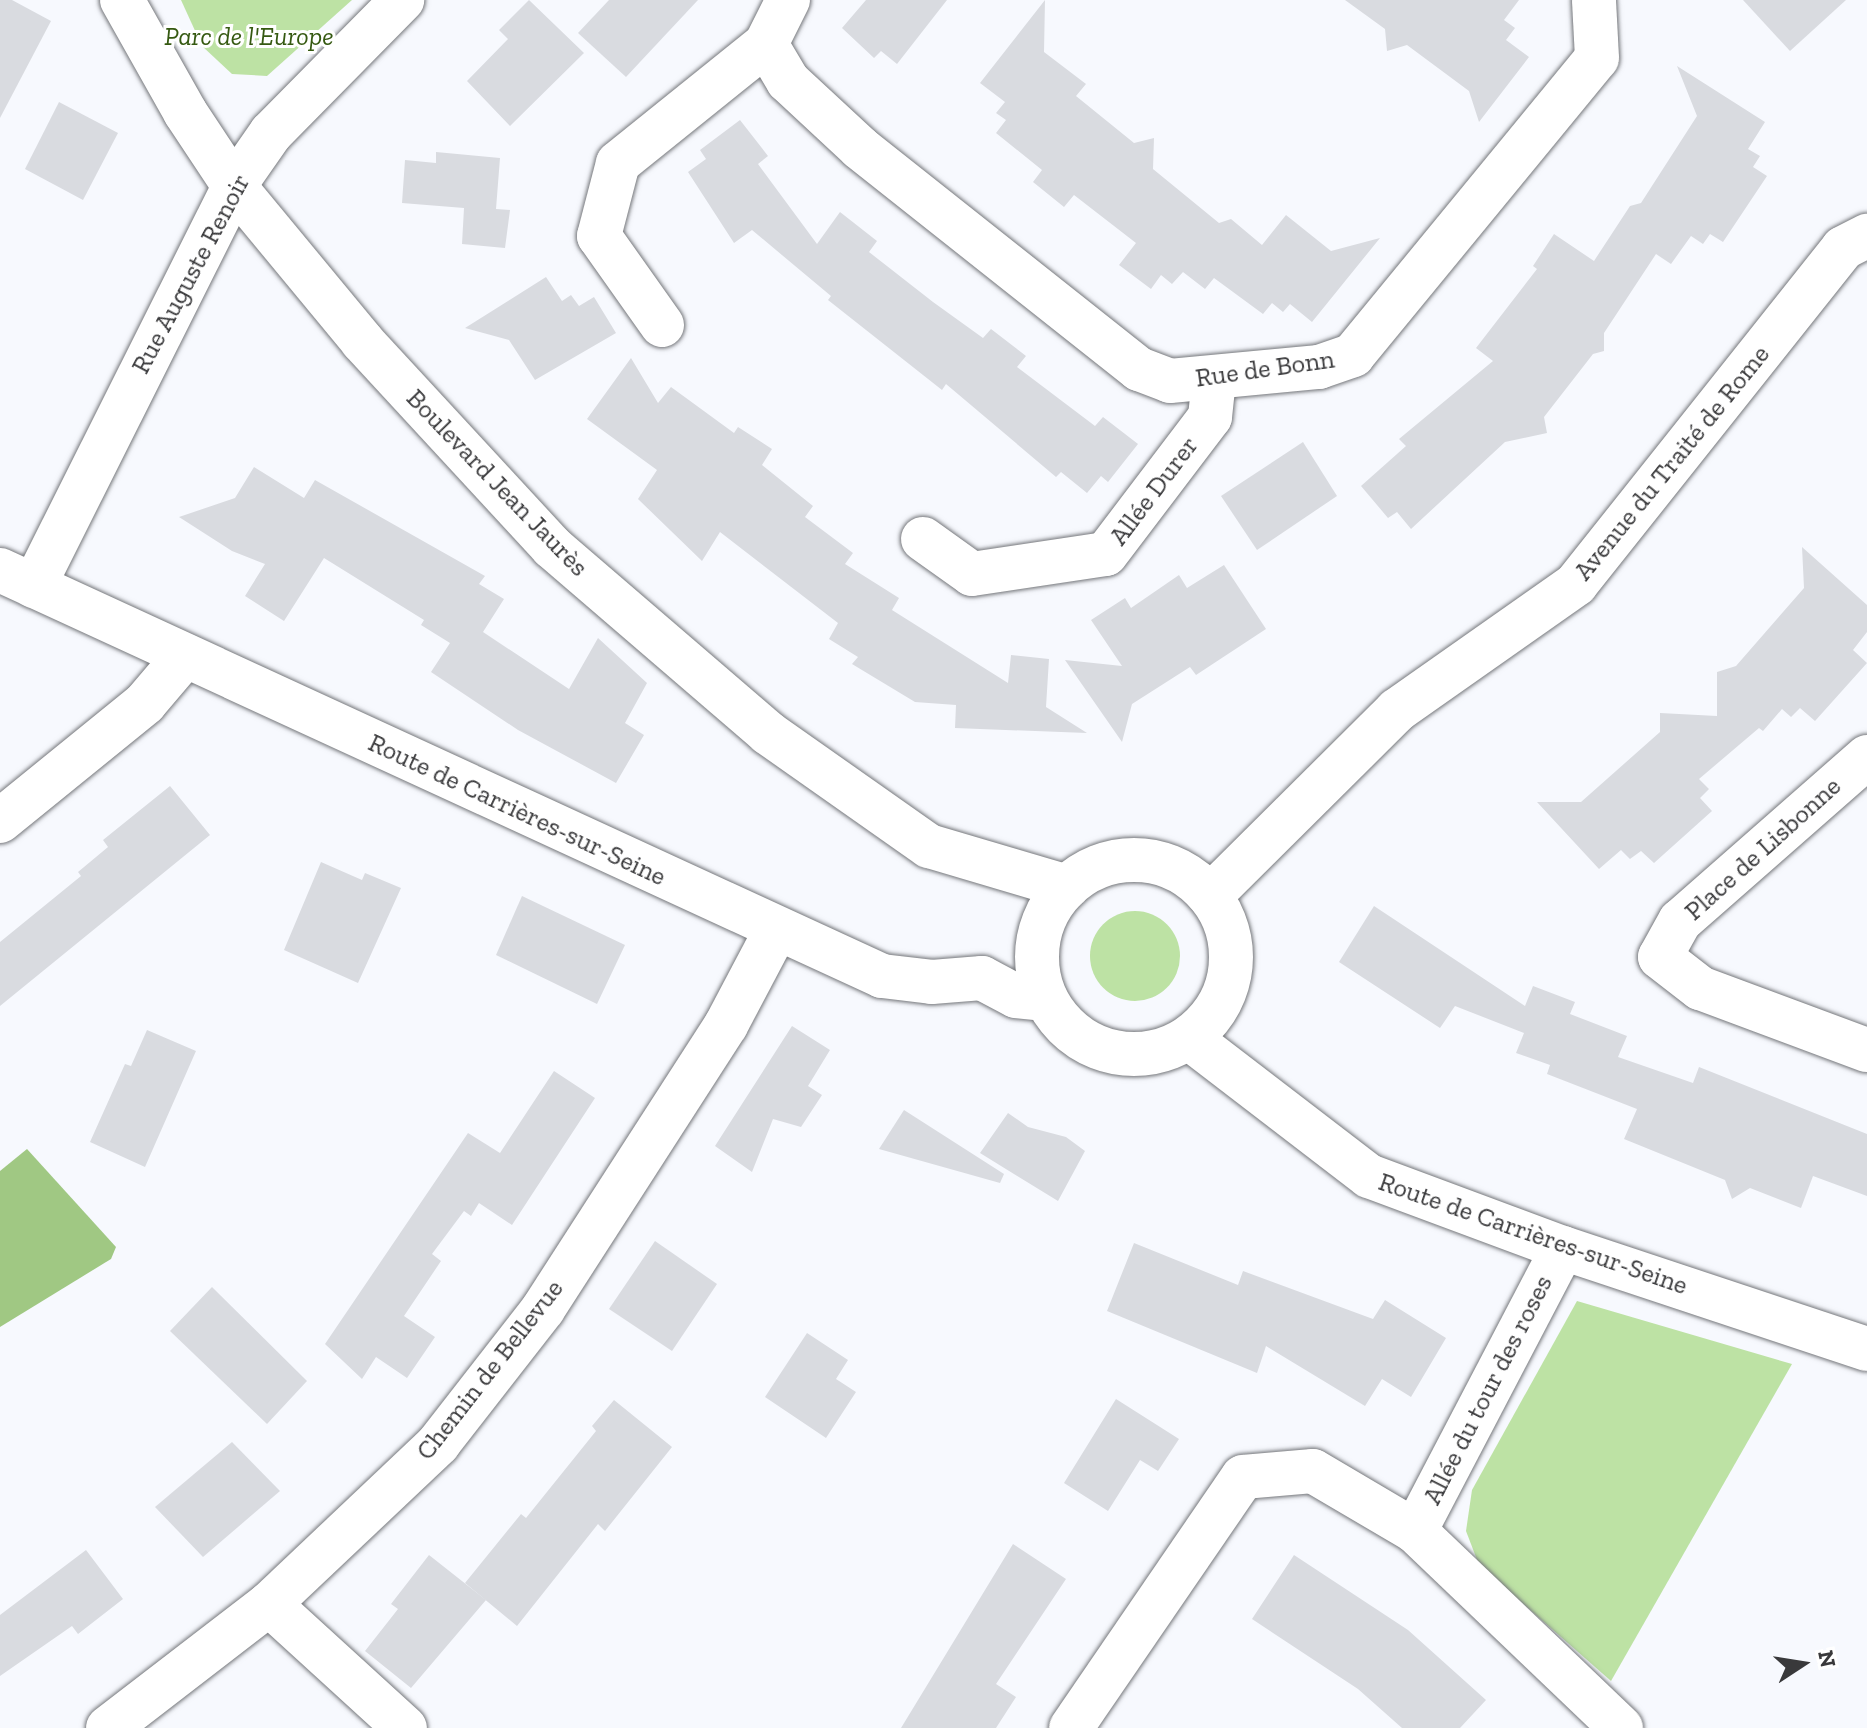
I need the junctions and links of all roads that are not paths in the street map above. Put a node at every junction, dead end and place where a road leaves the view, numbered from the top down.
1 (122, 0) edge
2 (402, 0) edge
3 (788, 0) edge
4 (1594, 0) edge
5 (766, 44) junction
6 (234, 186) junction
7 (1867, 236) edge
8 (662, 325) dead end
9 (1214, 380) junction
10 (923, 539) dead end
11 (17, 578) edge
12 (185, 656) junction
13 (1867, 757) edge
14 (0, 821) edge
15 (1067, 887) junction
16 (1210, 896) junction
17 (776, 930) junction
18 (1046, 999) junction
19 (1189, 1038) junction
20 (1867, 1050) edge
21 (1563, 1248) junction
22 (1867, 1349) edge
23 (1415, 1531) junction
24 (269, 1604) junction
25 (108, 1728) edge
26 (405, 1728) edge
27 (1071, 1728) edge
28 (1621, 1728) edge

1 - 6 street, Boulevard Jean Jaurès
2 - 6 street, Rue Auguste Renoir
3 - 5 street
4 - 9 street, Rue de Bonn
5 - 8 street
5 - 9 street, Rue de Bonn
6 - 11 street, Rue Auguste Renoir
6 - 15 street, Boulevard Jean Jaurès
7 - 16 street, Avenue du Traité de Rome
9 - 10 street, Allée Durer
11 - 12 street, Route de Carrières-sur-Seine
12 - 14 street
12 - 17 street, Route de Carrières-sur-Seine
13 - 20 street, Place de Lisbonne
15 - 16 street
15 - 18 street
16 - 19 street
17 - 18 street, Route de Carrières-sur-Seine
17 - 24 street, Chemin de Bellevue
18 - 19 street
19 - 21 street, Route de Carrières-sur-Seine
21 - 22 street, Route de Carrières-sur-Seine
21 - 23 street, Allée du tour des roses
23 - 27 street, Allée du tour des roses
23 - 28 street, Allée du tour des roses
24 - 25 street, Chemin de Bellevue
24 - 26 street

